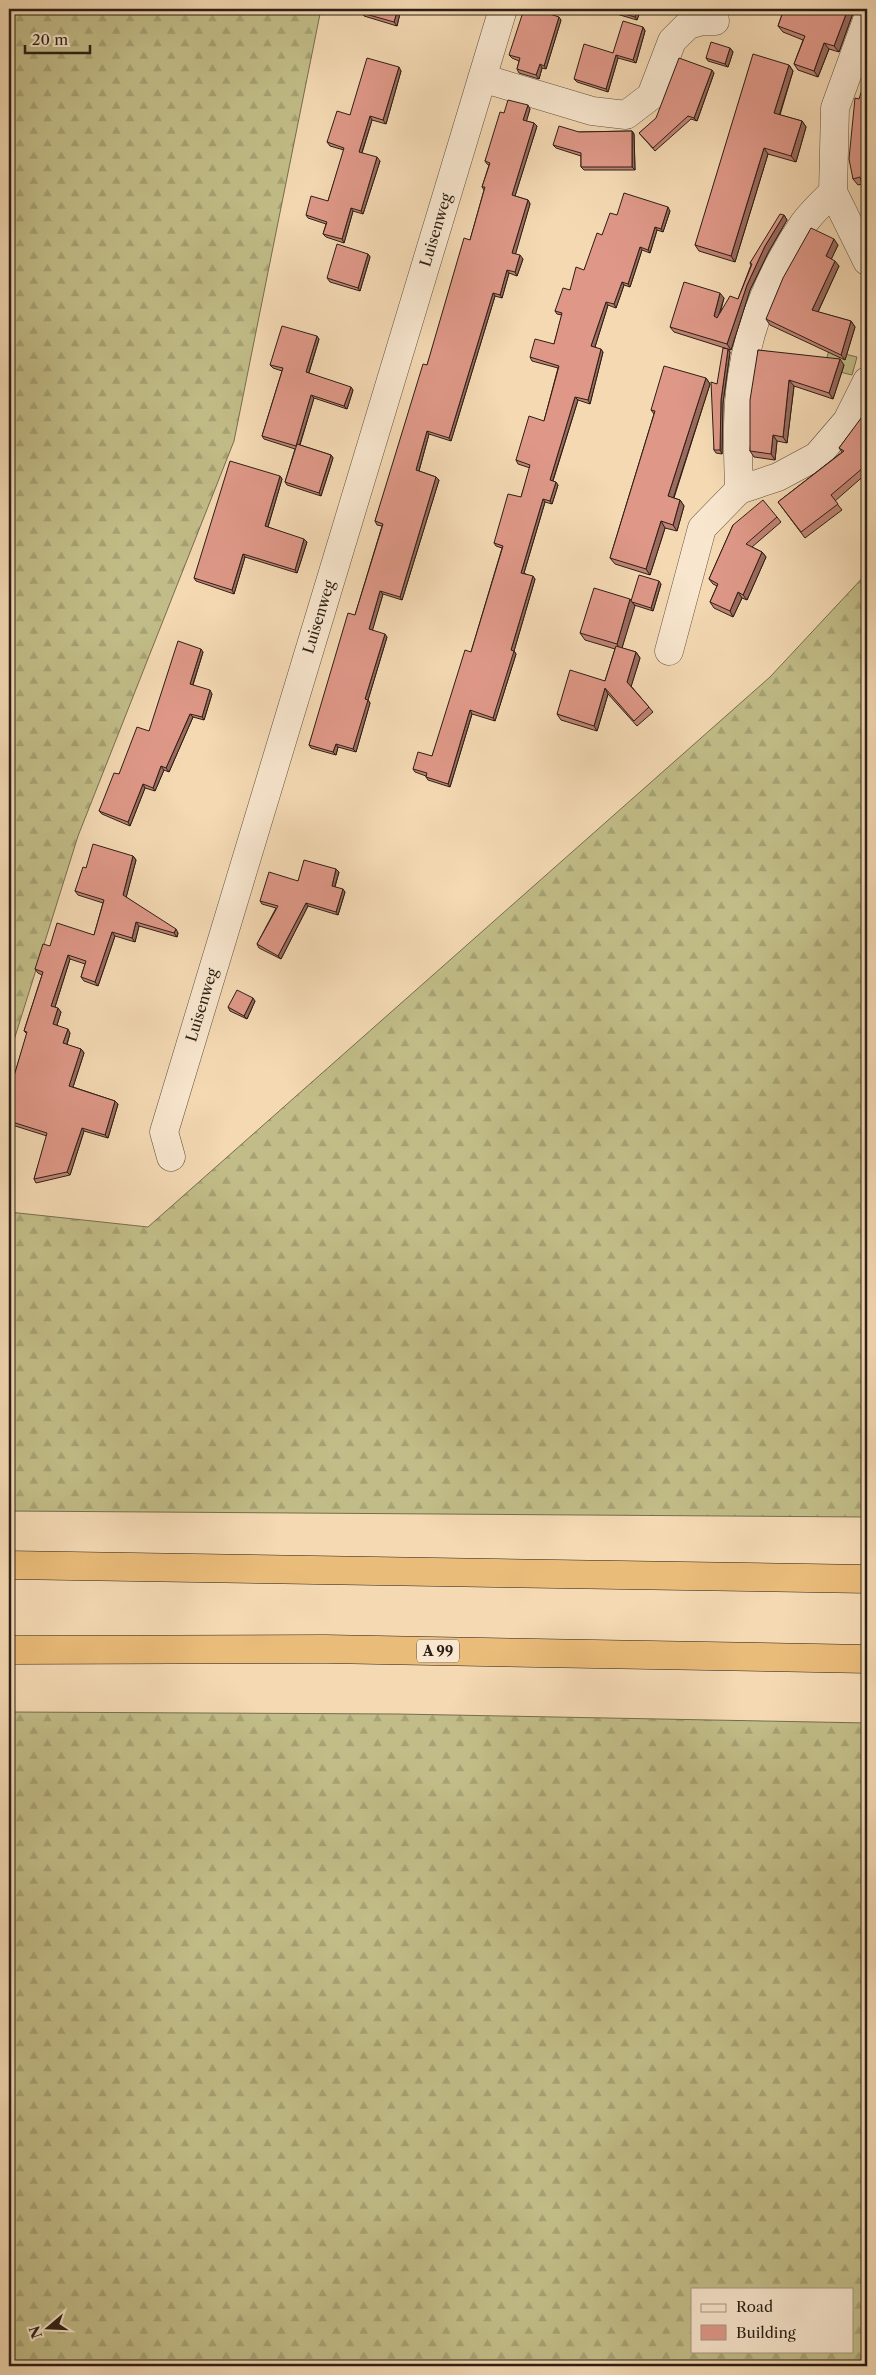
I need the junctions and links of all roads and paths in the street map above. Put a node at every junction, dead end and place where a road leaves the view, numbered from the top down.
1 (503, 9) edge
2 (867, 20) edge
3 (715, 21) dead end
4 (482, 78) junction
5 (833, 192) junction
6 (867, 261) edge
7 (867, 381) edge
8 (739, 490) junction
9 (669, 652) dead end
10 (171, 1157) dead end
11 (9, 1565) edge
12 (867, 1579) edge
13 (9, 1650) edge
14 (867, 1659) edge

1 - 4 street, Luisenweg
2 - 5 street
3 - 4 street
4 - 10 street, Luisenweg
5 - 6 street
5 - 8 street
7 - 8 street
8 - 9 street
11 - 12 highway
13 - 14 highway, A 99

